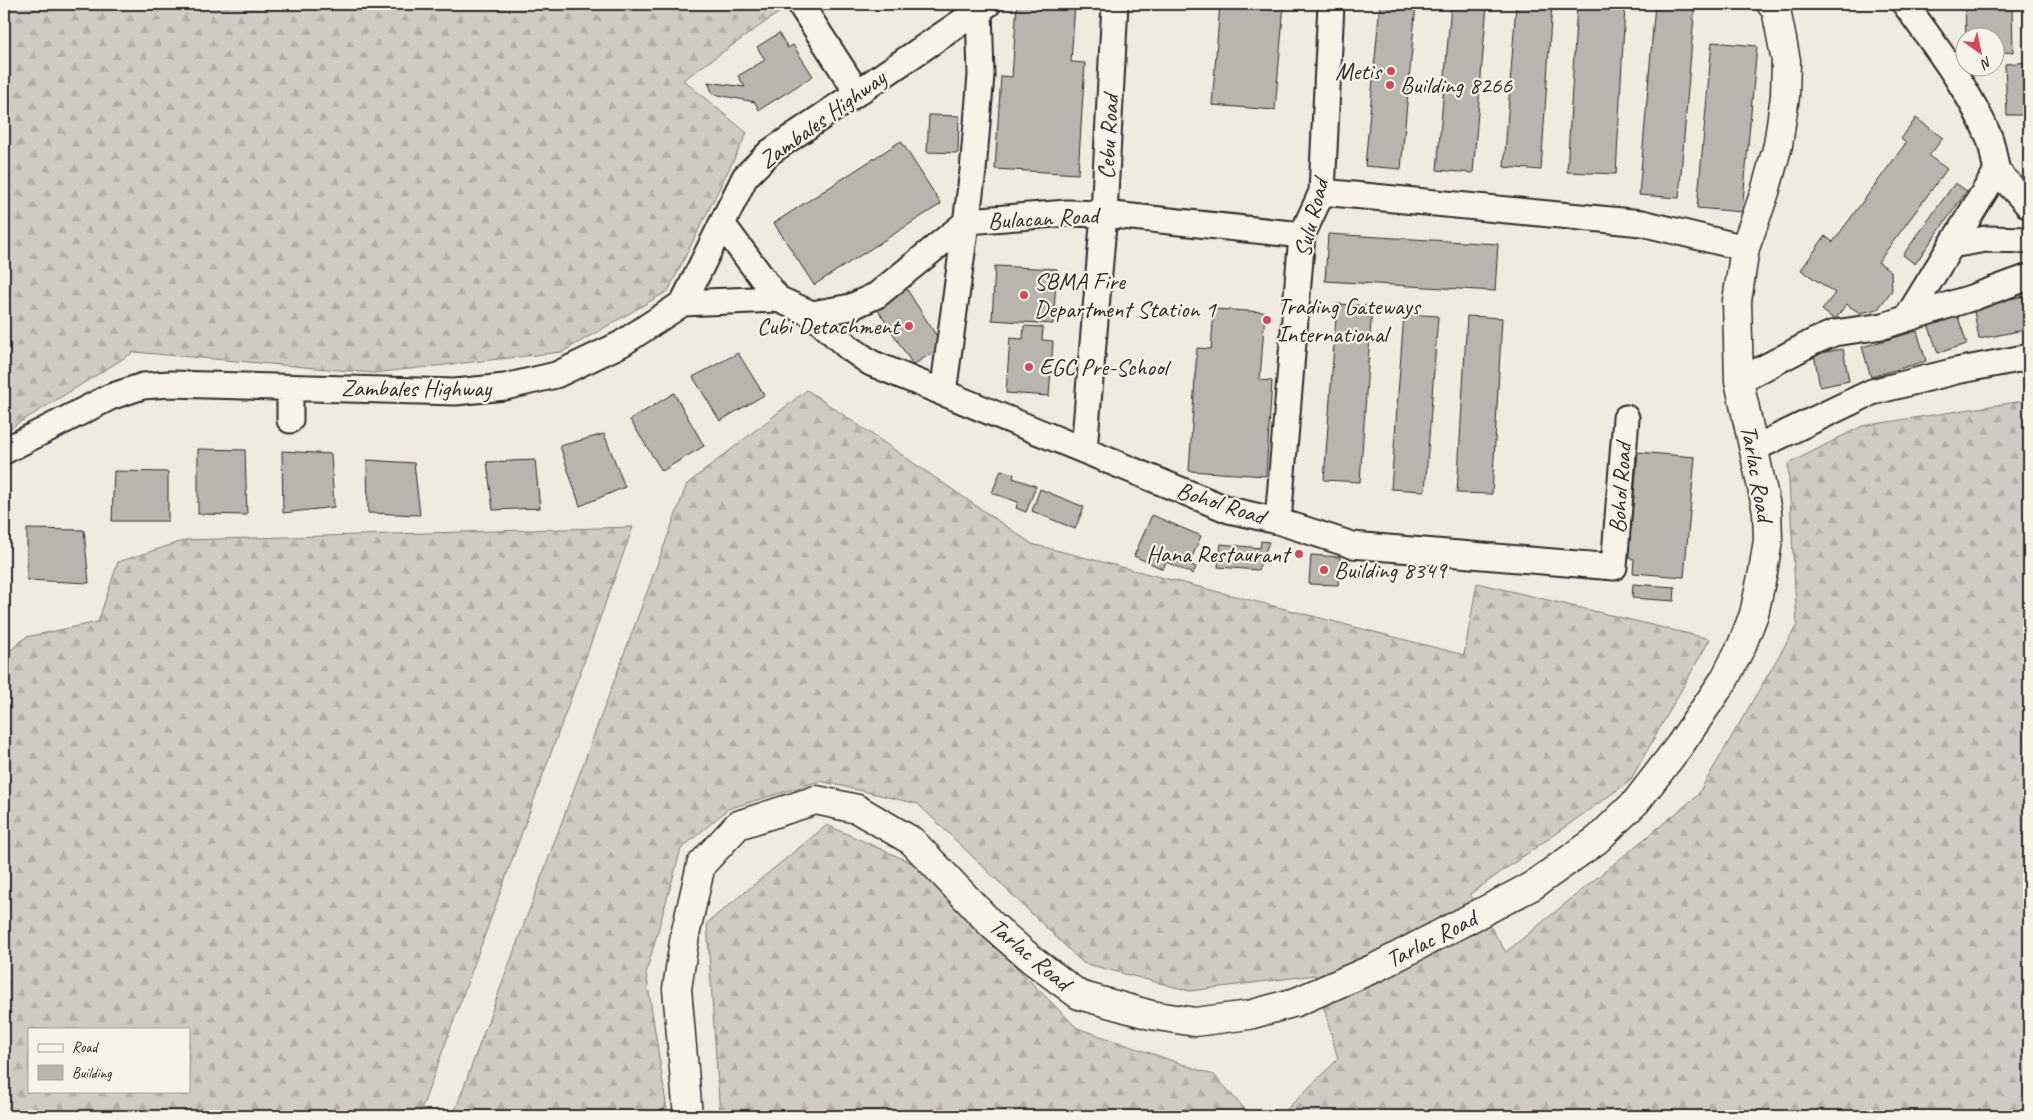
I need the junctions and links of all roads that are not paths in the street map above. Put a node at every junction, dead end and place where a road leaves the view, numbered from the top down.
1 (808, 4) edge
2 (1115, 4) edge
3 (1331, 4) edge
4 (1905, 4) edge
5 (1778, 5) edge
6 (983, 7) edge
7 (857, 92) junction
8 (1997, 171) junction
9 (1322, 192) junction
10 (2029, 206) edge
11 (1104, 214) junction
12 (968, 221) junction
13 (722, 224) junction
14 (1302, 235) junction
15 (2029, 240) edge
16 (1951, 245) junction
17 (1745, 248) junction
18 (2029, 277) edge
19 (778, 299) junction
20 (683, 303) junction
21 (812, 314) junction
22 (1908, 316) junction
23 (2029, 357) edge
24 (1739, 381) junction
25 (290, 388) junction
26 (943, 393) junction
27 (1626, 418) dead end
28 (290, 420) dead end
29 (1755, 448) junction
30 (1084, 450) junction
31 (4, 451) edge
32 (1278, 521) junction
33 (688, 1116) edge

1 - 7 street
2 - 11 street, Cebu Road
3 - 9 street, Sulu Road
4 - 8 street
5 - 17 main road, Tarlac Road
6 - 7 street, Zambales Highway
6 - 12 street
7 - 13 street, Zambales Highway
8 - 10 street
8 - 16 street
9 - 14 street, Sulu Road
9 - 17 street
11 - 12 street, Bulacan Road
11 - 14 street, Bulacan Road
11 - 30 street, Cebu Road
12 - 21 street, Bulacan Road
12 - 26 street
13 - 19 street, Bohol Road
13 - 20 street, Zambales Highway
14 - 32 street, Sulu Road
15 - 16 street
16 - 22 street
17 - 24 main road, Tarlac Road
18 - 22 street
19 - 20 street, Bohol Road
19 - 21 street, Bohol Road
20 - 25 street, Zambales Highway
21 - 26 street, Bohol Road
22 - 24 street
23 - 29 street
24 - 29 main road, Tarlac Road
25 - 28 street
25 - 31 street, Zambales Highway
26 - 30 street, Bohol Road
27 - 32 street, Bohol Road
29 - 33 main road, Tarlac Road
30 - 32 street, Bohol Road

